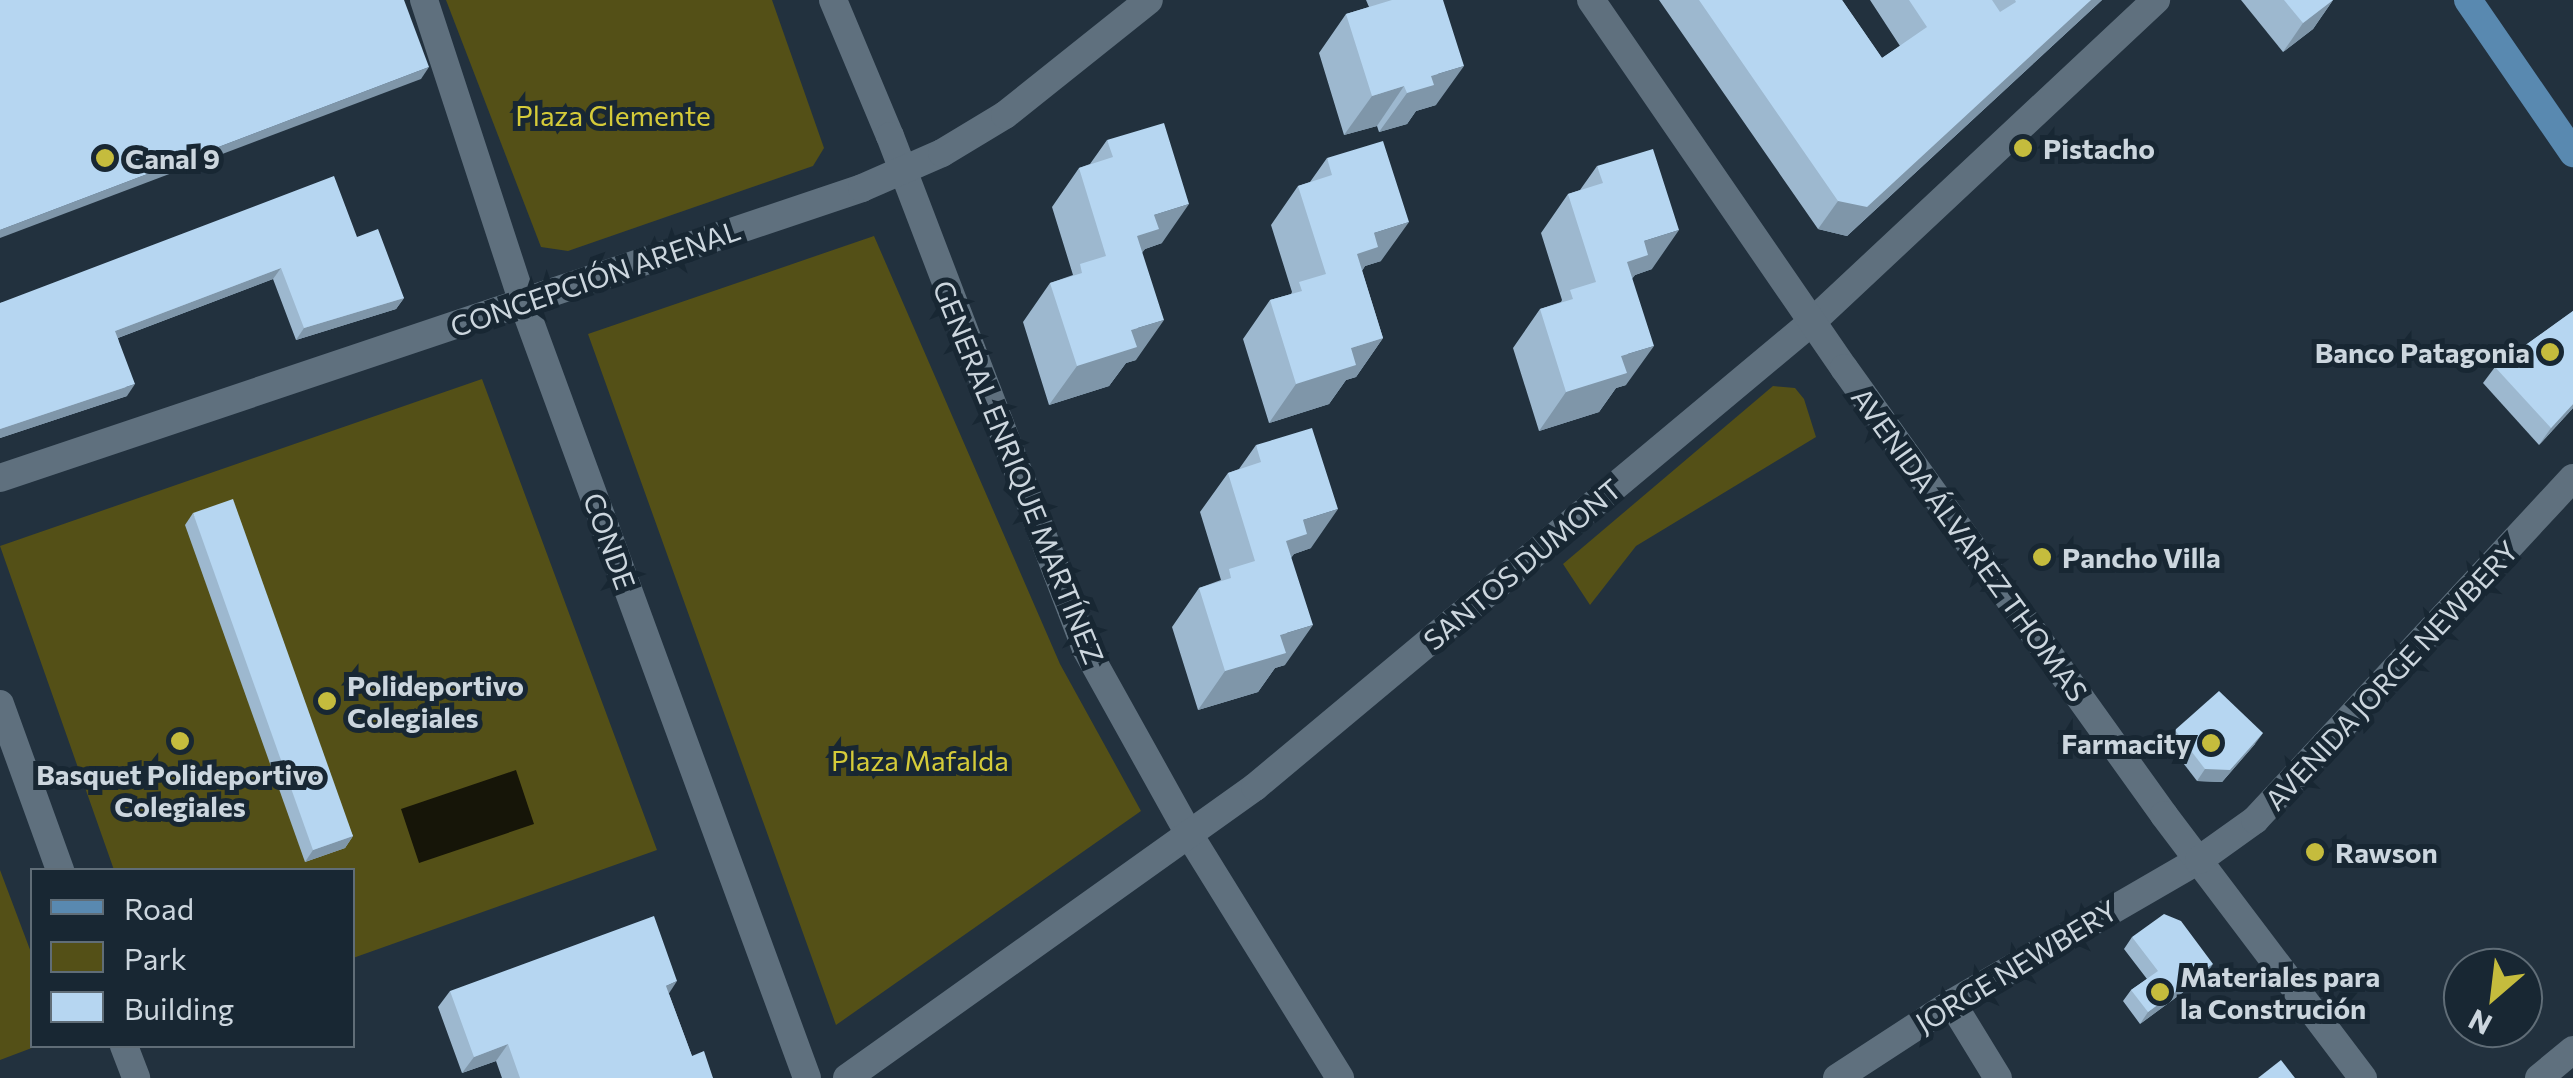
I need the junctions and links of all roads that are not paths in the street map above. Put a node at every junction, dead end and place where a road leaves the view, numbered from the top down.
1 (424, 0) edge
2 (834, 0) edge
3 (1148, 0) edge
4 (1592, 0) edge
5 (2156, 0) edge
6 (2468, 0) edge
7 (2573, 153) edge
8 (902, 170) junction
9 (524, 303) junction
10 (1813, 321) junction
11 (0, 478) edge
12 (2573, 478) edge
13 (0, 704) edge
14 (1190, 836) junction
15 (2199, 860) junction
16 (59, 868) edge
17 (1952, 1004) junction
18 (125, 1048) edge
19 (2573, 1050) edge
20 (136, 1078) edge
21 (807, 1078) edge
22 (847, 1078) edge
23 (1340, 1078) edge
24 (1837, 1078) edge
25 (1998, 1078) edge
26 (2363, 1078) edge
27 (2540, 1078) edge

1 - 9 street, CONDE
2 - 8 street, GENERAL ENRIQUE MARTÍNEZ
3 - 8 street, CONCEPCIÓN ARENAL
4 - 10 street, AVENIDA ÁLVAREZ THOMAS
5 - 10 street, SANTOS DUMONT
6 - 7 main road
8 - 9 street, CONCEPCIÓN ARENAL
8 - 14 street, GENERAL ENRIQUE MARTÍNEZ
9 - 11 street, CONCEPCIÓN ARENAL
9 - 21 street, CONDE
10 - 14 street, SANTOS DUMONT
10 - 15 street, AVENIDA ÁLVAREZ THOMAS
12 - 15 street, AVENIDA JORGE NEWBERY
13 - 16 street
14 - 22 street, SANTOS DUMONT
14 - 23 street, GENERAL ENRIQUE MARTÍNEZ
15 - 17 street, JORGE NEWBERY
15 - 26 street, AVENIDA ÁLVAREZ THOMAS
17 - 24 street, JORGE NEWBERY
17 - 25 street
18 - 20 street
19 - 27 street

